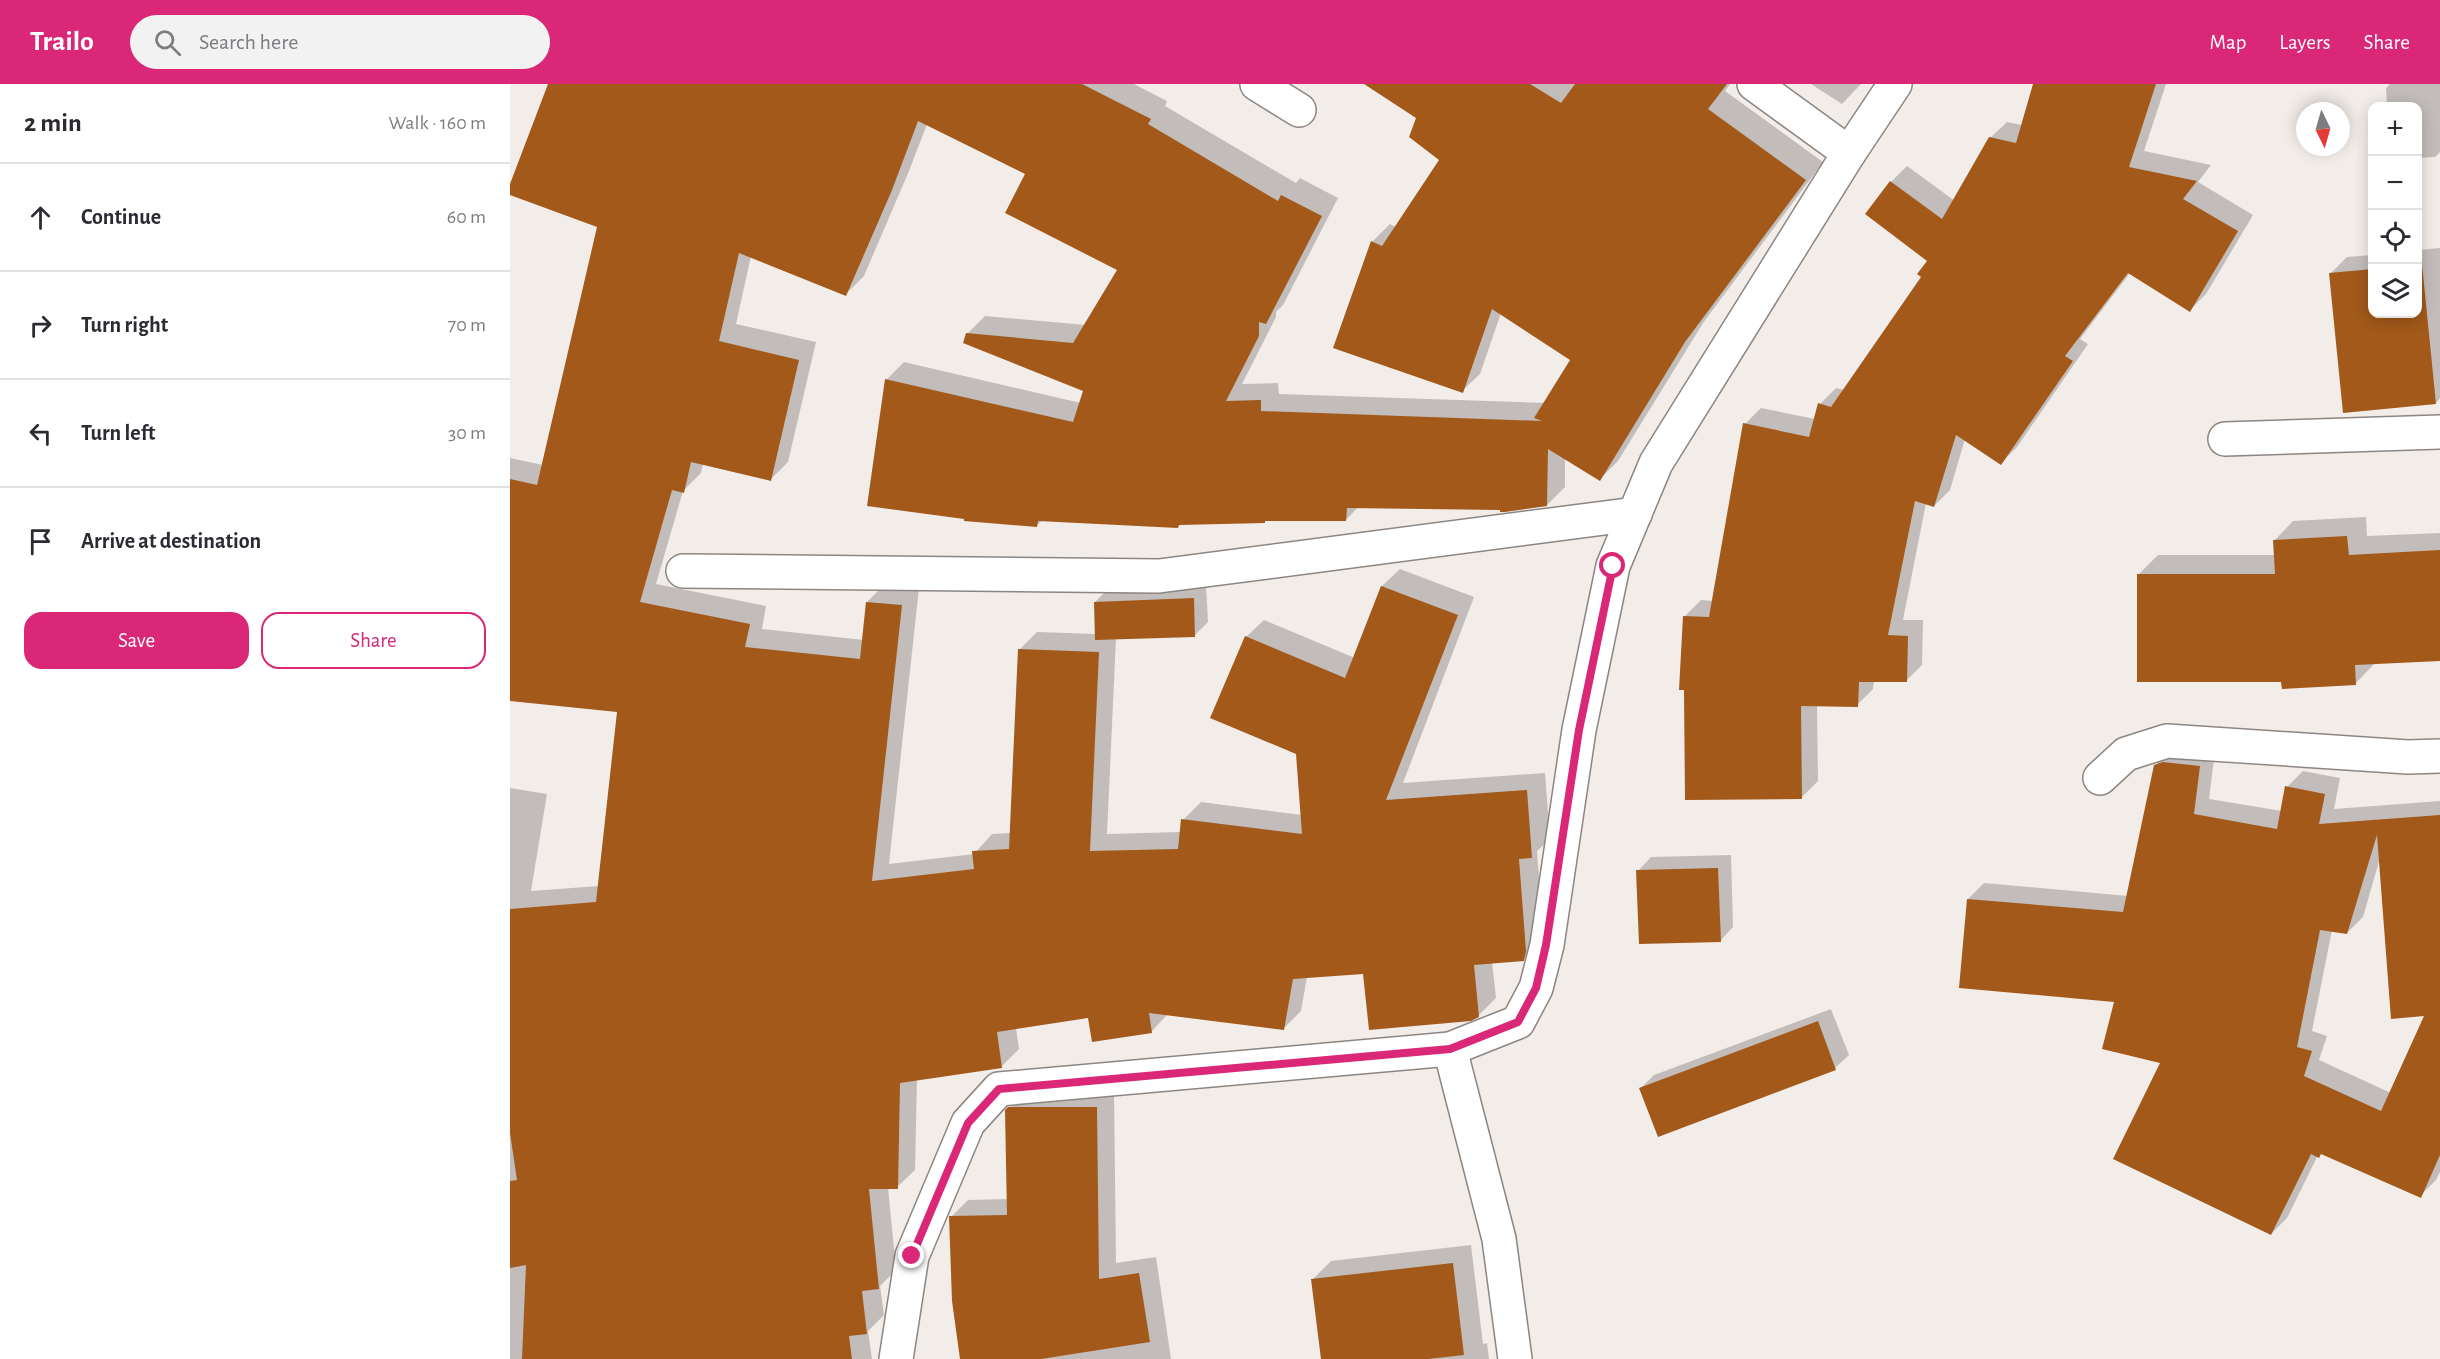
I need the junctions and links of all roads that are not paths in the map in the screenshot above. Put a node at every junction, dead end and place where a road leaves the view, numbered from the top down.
1 (1257, 84) edge
2 (1754, 84) edge
3 (1895, 84) edge
4 (1299, 110) dead end
5 (1849, 153) junction
6 (2440, 432) edge
7 (2225, 439) dead end
8 (1635, 514) junction
9 (683, 571) dead end
10 (2440, 756) edge
11 (2100, 778) dead end
12 (1450, 1049) junction
13 (896, 1359) edge
14 (1515, 1359) edge

1 - 4 street
2 - 5 street
3 - 5 street
5 - 8 street
6 - 7 street
8 - 9 street
8 - 12 street
10 - 11 street
12 - 13 street
12 - 14 street

